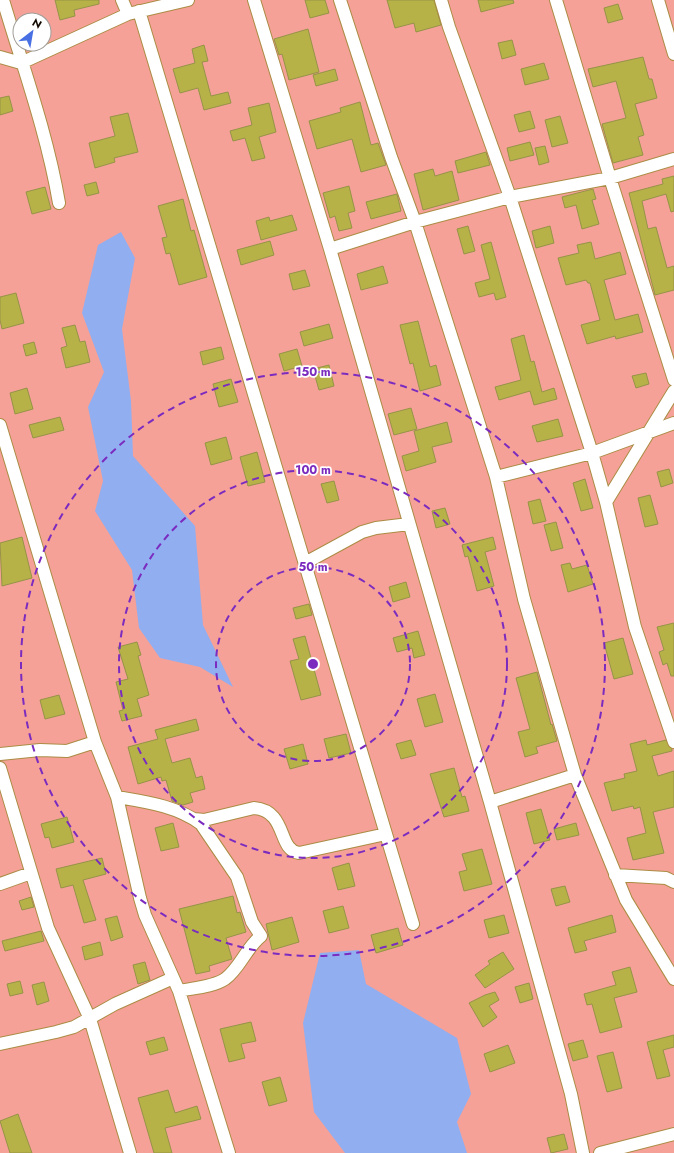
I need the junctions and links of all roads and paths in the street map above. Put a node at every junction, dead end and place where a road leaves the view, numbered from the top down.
1 (3, 0) edge
2 (122, 0) edge
3 (188, 0) edge
4 (254, 0) edge
5 (340, 0) edge
6 (441, 0) edge
7 (556, 0) edge
8 (658, 0) edge
9 (134, 13) junction
10 (674, 54) edge
11 (0, 57) edge
12 (22, 63) junction
13 (674, 159) edge
14 (610, 178) junction
15 (510, 196) junction
16 (59, 202) dead end
17 (415, 222) junction
18 (330, 249) junction
19 (674, 380) edge
20 (674, 390) edge
21 (674, 424) edge
22 (0, 425) edge
23 (647, 434) junction
24 (592, 453) junction
25 (496, 477) junction
26 (606, 502) junction
27 (409, 524) junction
28 (305, 563) junction
29 (96, 742) junction
30 (674, 742) edge
31 (0, 754) edge
32 (0, 768) edge
33 (575, 776) junction
34 (117, 797) junction
35 (490, 802) junction
36 (194, 819) junction
37 (386, 834) junction
38 (32, 873) junction
39 (616, 875) junction
40 (674, 882) edge
41 (0, 884) edge
42 (413, 924) dead end
43 (173, 978) junction
44 (674, 979) edge
45 (179, 991) junction
46 (90, 1019) junction
47 (0, 1044) edge
48 (674, 1134) edge
49 (130, 1153) edge
50 (229, 1153) edge
51 (583, 1153) edge
52 (600, 1153) edge

1 - 12 street
2 - 9 street
3 - 9 street
4 - 18 street
5 - 17 street
6 - 15 street
7 - 14 street
8 - 10 street
9 - 12 street
9 - 28 street
11 - 12 street
12 - 16 street
13 - 14 street
14 - 15 street
14 - 19 street
15 - 17 street
15 - 24 street
17 - 18 street
17 - 25 street
18 - 27 street
20 - 23 street
21 - 23 street
22 - 29 street
23 - 24 street
23 - 26 street
24 - 25 street
24 - 26 street
25 - 33 street
26 - 30 street
27 - 28 street
27 - 35 street
28 - 37 street
29 - 31 street
29 - 34 street
32 - 38 street
33 - 35 street
33 - 39 street
34 - 36 street
34 - 43 street
35 - 51 street
36 - 37 street
36 - 45 street
37 - 42 street
38 - 41 street
38 - 46 street
39 - 40 street
39 - 44 street
43 - 45 street
43 - 46 street
45 - 50 street
46 - 47 street
46 - 49 street
48 - 52 street

